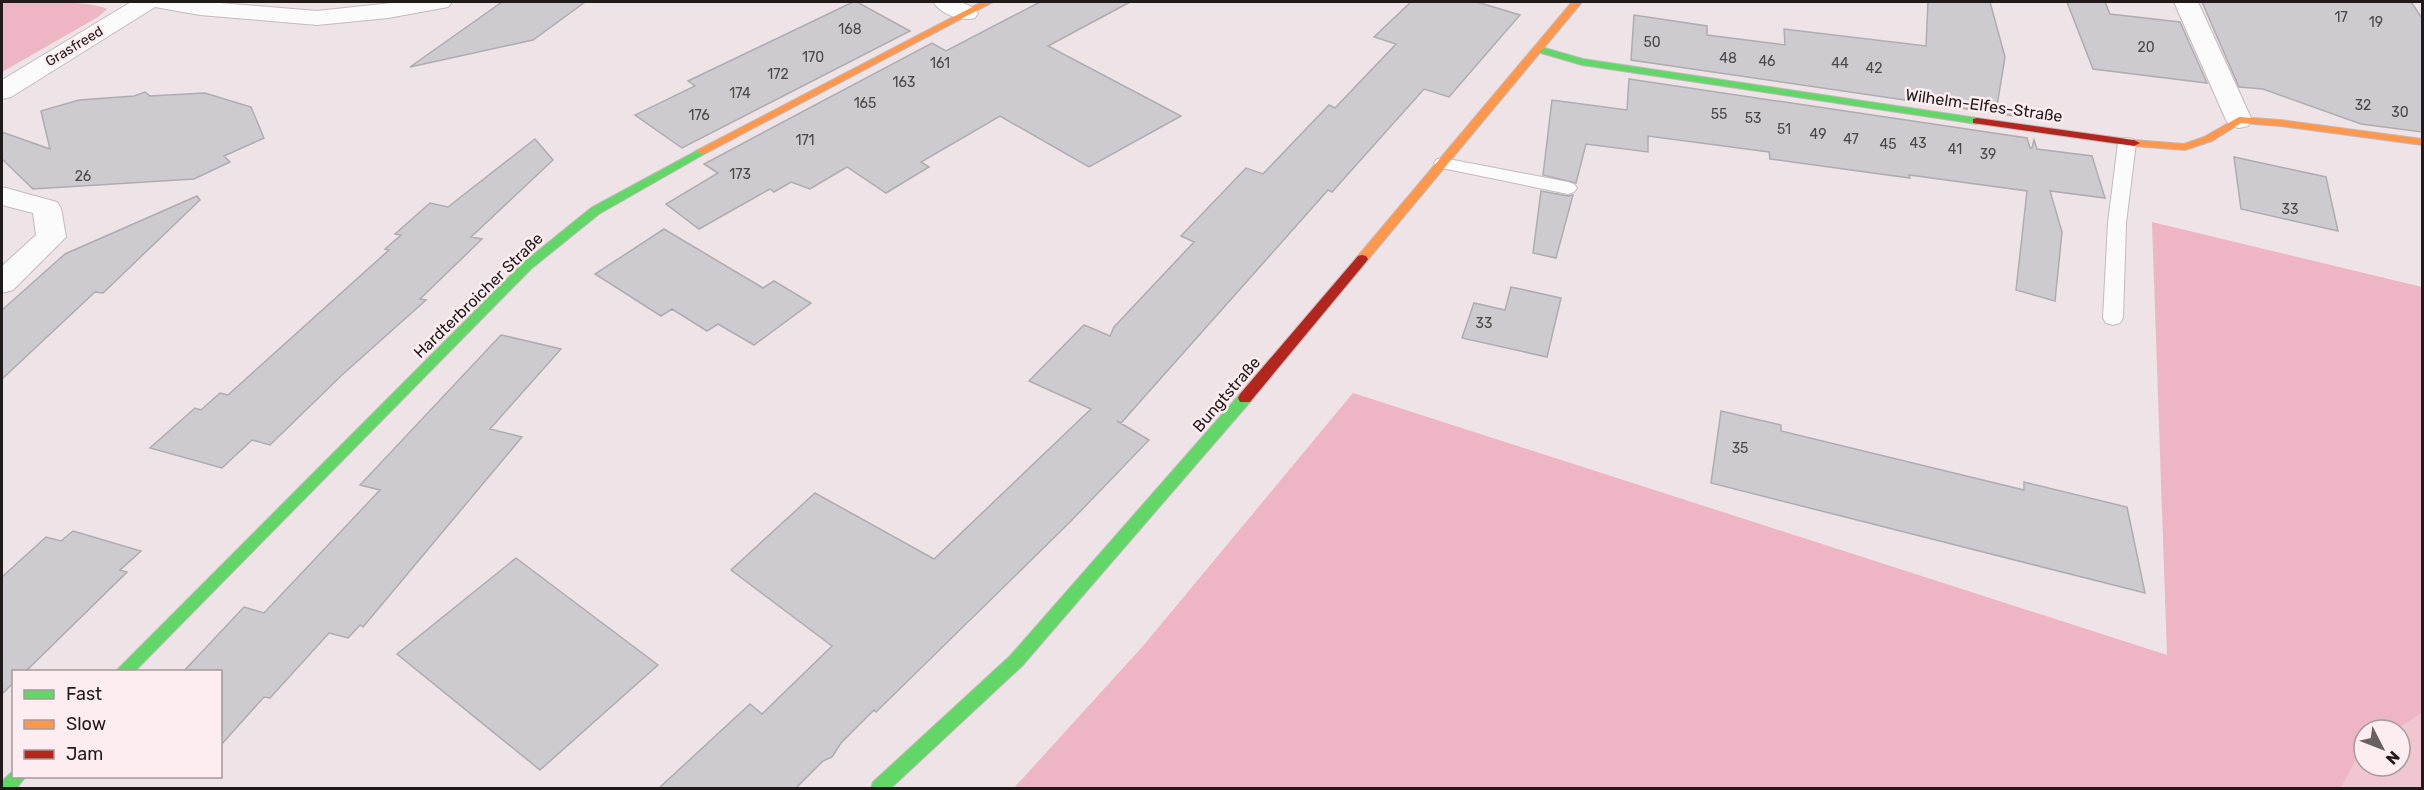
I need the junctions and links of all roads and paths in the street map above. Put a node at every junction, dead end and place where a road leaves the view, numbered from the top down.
1 (147, 2) edge
2 (162, 2) edge
3 (440, 2) edge
4 (945, 2) edge
5 (988, 2) edge
6 (1577, 2) edge
7 (2186, 2) edge
8 (966, 13) junction
9 (1538, 49) junction
10 (2, 91) edge
11 (2239, 120) junction
12 (2127, 142) junction
13 (2422, 142) edge
14 (1443, 163) junction
15 (1568, 188) dead end
16 (2, 196) edge
17 (2, 283) edge
18 (2113, 318) dead end
19 (125, 670) edge
20 (17, 778) edge
21 (6, 789) edge
22 (879, 789) edge

1 - 10 street, Grasfreed
2 - 3 street
4 - 8 street
5 - 8 street, Hardterbroicher Straße
6 - 9 street, Bungtstraße
7 - 11 street
8 - 19 street, Hardterbroicher Straße
9 - 12 street, Wilhelm-Elfes-Straße
9 - 14 street, Bungtstraße
11 - 12 street, Wilhelm-Elfes-Straße
11 - 13 street
12 - 18 lane
14 - 15 lane
14 - 22 street, Bungtstraße
16 - 17 street
20 - 21 street

